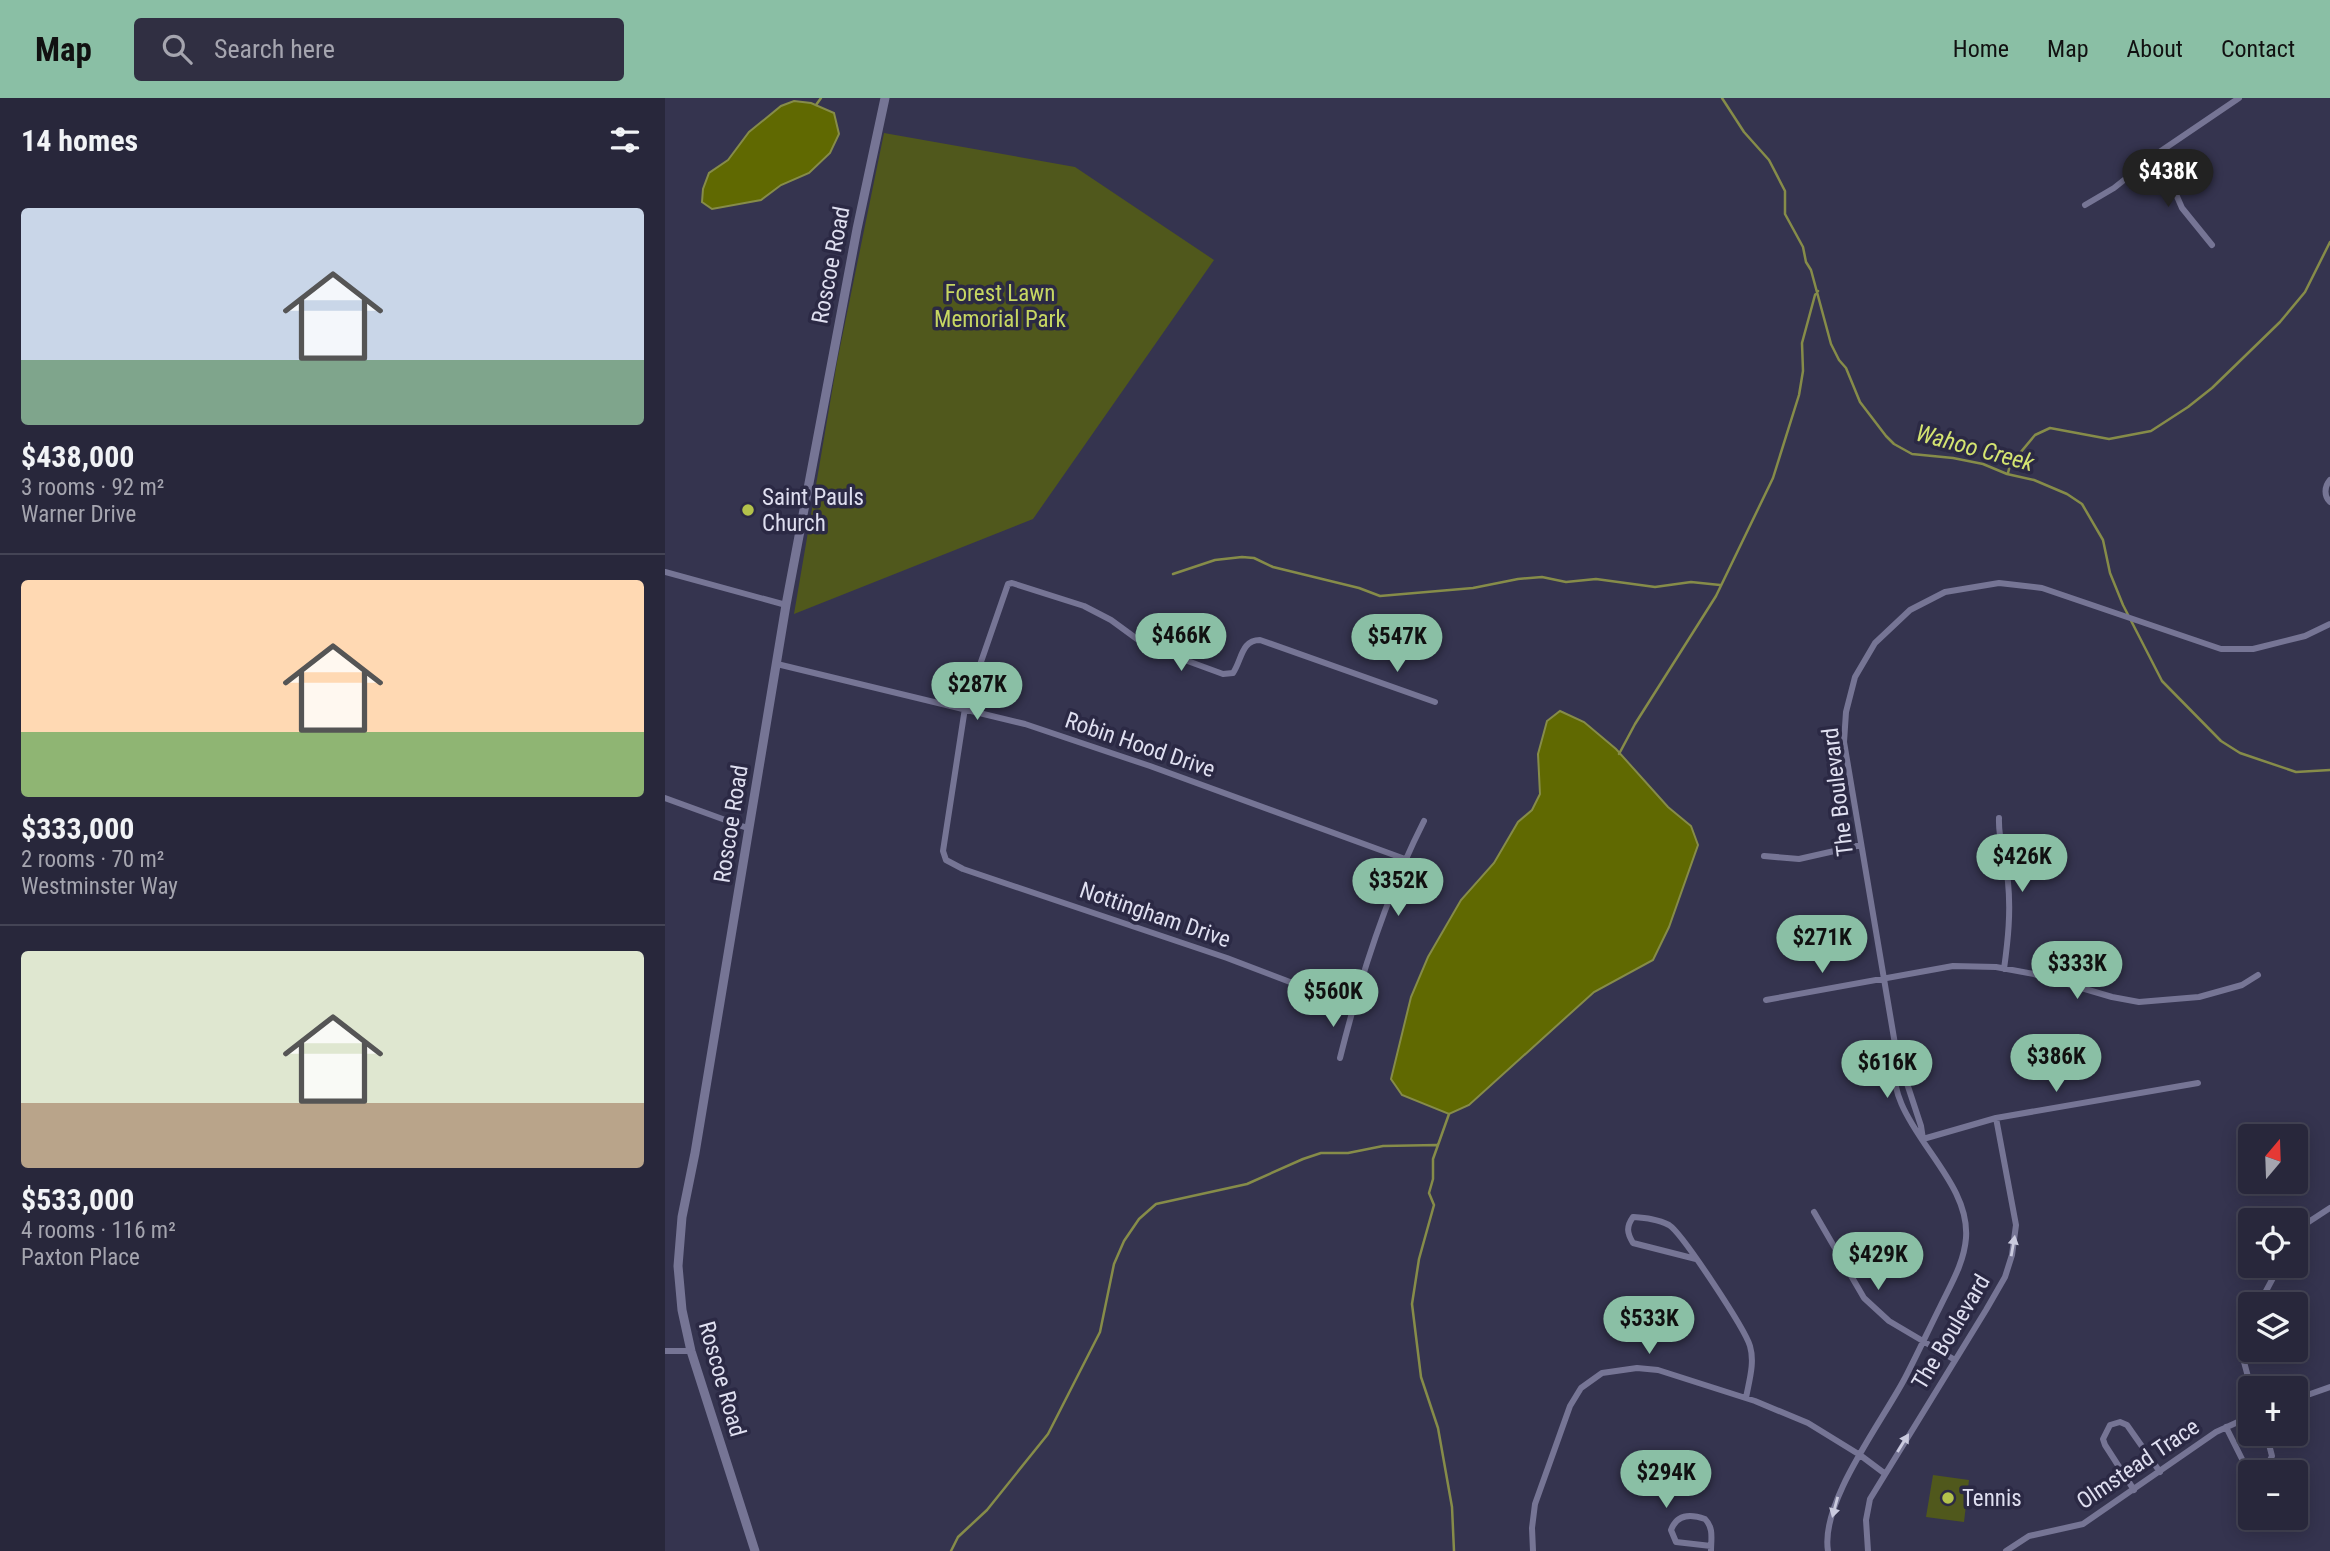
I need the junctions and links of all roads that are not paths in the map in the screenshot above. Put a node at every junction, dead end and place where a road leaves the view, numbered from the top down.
1 (885, 98) edge
2 (2239, 98) edge
3 (2158, 153) junction
4 (2085, 205) dead end
5 (2212, 245) dead end
6 (2330, 480) edge
7 (2330, 502) edge
8 (665, 572) edge
9 (786, 605) junction
10 (2330, 624) edge
11 (777, 664) junction
12 (1435, 702) dead end
13 (965, 708) junction
14 (665, 799) edge
15 (1999, 818) dead end
16 (1424, 821) dead end
17 (750, 830) junction
18 (1861, 845) junction
19 (1763, 856) dead end
20 (1405, 859) junction
21 (2004, 969) junction
22 (2258, 975) dead end
23 (1884, 977) junction
24 (1766, 1000) dead end
25 (1353, 1006) junction
26 (1340, 1058) dead end
27 (2198, 1083) dead end
28 (1996, 1118) junction
29 (1923, 1139) junction
30 (2330, 1208) edge
31 (1814, 1212) dead end
32 (2308, 1222) edge
33 (1696, 1259) junction
34 (1923, 1341) junction
35 (691, 1350) junction
36 (665, 1351) edge
37 (1955, 1360) junction
38 (2330, 1387) edge
39 (2308, 1395) edge
40 (1746, 1398) junction
41 (2238, 1422) edge
42 (2226, 1427) junction
43 (1860, 1455) junction
44 (2242, 1460) edge
45 (2159, 1472) junction
46 (1884, 1473) junction
47 (2133, 1490) junction
48 (1711, 1549) edge
49 (755, 1551) edge
50 (1534, 1551) edge
51 (1828, 1551) edge
52 (1868, 1551) edge
53 (2006, 1551) edge

1 - 9 main road, Roscoe Road
2 - 3 street
3 - 4 street
3 - 5 street
6 - 7 street
8 - 9 street
9 - 11 main road, Roscoe Road
10 - 18 street, The Boulevard
11 - 13 street, Robin Hood Drive
11 - 17 main road, Roscoe Road
12 - 13 street
13 - 20 street, Robin Hood Drive
13 - 25 street, Nottingham Drive
14 - 17 street
15 - 21 street
16 - 20 street
17 - 35 main road, Roscoe Road
18 - 19 street
18 - 23 street, The Boulevard
20 - 25 street
21 - 22 street
21 - 23 street
23 - 24 street
23 - 29 street, The Boulevard
25 - 26 street
27 - 28 street
28 - 29 street
37 -> 28 street, The Boulevard
29 - 34 street, The Boulevard
30 - 32 street
31 - 34 street
33 - 33 street
33 - 40 street
34 - 37 street
34 - 43 street, The Boulevard
35 - 36 street
35 - 49 main road, Roscoe Road
46 -> 37 street, The Boulevard
38 - 39 street
40 - 43 street
40 - 50 street
41 - 42 street, Olmstead Trace
42 - 44 street
42 - 45 street, Olmstead Trace
43 - 46 street
43 -> 51 street, The Boulevard
45 - 47 street, Olmstead Trace
45 - 47 street
46 - 52 street, The Boulevard
47 - 53 street, Olmstead Trace
48 - 48 street

